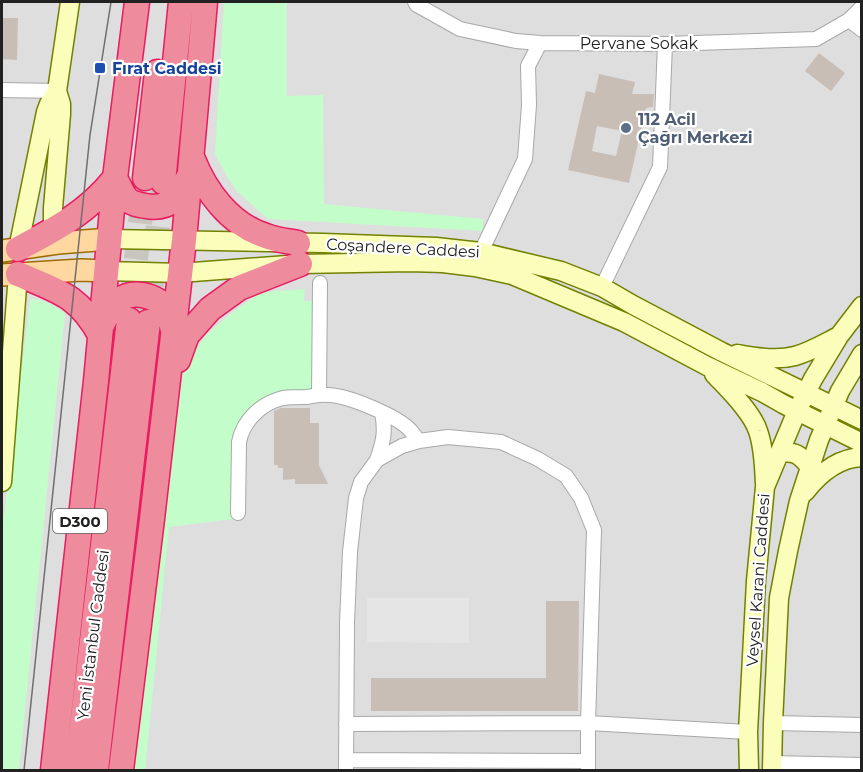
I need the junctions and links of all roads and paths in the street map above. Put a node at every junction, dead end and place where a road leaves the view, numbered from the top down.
1 (70, 2) edge
2 (137, 2) edge
3 (165, 2) edge
4 (181, 2) edge
5 (205, 2) edge
6 (415, 2) edge
7 (861, 7) edge
8 (849, 20) junction
9 (861, 30) edge
10 (540, 43) junction
11 (665, 44) junction
12 (2, 90) edge
13 (57, 91) junction
14 (190, 165) junction
15 (116, 178) junction
16 (56, 237) junction
17 (110, 239) junction
18 (184, 240) junction
19 (10, 250) edge
20 (481, 252) junction
21 (299, 254) junction
22 (106, 271) junction
23 (180, 273) junction
24 (10, 274) edge
25 (320, 283) dead end
26 (602, 287) junction
27 (861, 306) edge
28 (100, 332) junction
29 (174, 333) junction
30 (839, 336) junction
31 (722, 352) junction
32 (827, 355) junction
33 (857, 361) edge
34 (707, 366) junction
35 (167, 390) junction
36 (806, 393) junction
37 (319, 396) junction
38 (833, 406) junction
39 (797, 411) junction
40 (382, 413) junction
41 (861, 420) edge
42 (825, 424) junction
43 (418, 441) junction
44 (861, 443) edge
45 (780, 453) junction
46 (861, 457) edge
47 (377, 460) junction
48 (810, 467) junction
49 (2, 473) edge
50 (765, 487) junction
51 (799, 501) junction
52 (238, 513) dead end
53 (588, 723) junction
54 (773, 723) junction
55 (346, 724) junction
56 (861, 725) edge
57 (748, 732) junction
58 (346, 765) edge
59 (861, 765) edge
60 (588, 766) edge
61 (771, 767) edge
62 (53, 771) edge
63 (78, 771) edge
64 (96, 771) edge
65 (121, 771) edge
66 (749, 771) edge

1 - 13 main road
2 - 15 highway, D300
3 - 4 highway
5 - 14 highway
6 - 10 street, Pervane Sokak
7 - 8 street, Pervane Sokak
8 - 9 street
8 - 11 street, Pervane Sokak
10 - 11 street, Pervane Sokak
10 - 20 street
11 - 26 street
12 - 13 street
13 - 16 main road
13 - 19 main road
14 - 15 highway
14 - 18 highway
14 - 21 highway
15 - 16 highway
15 - 17 highway, D300
16 - 17 main road
16 - 19 highway
17 - 18 main road, Coşandere Caddesi
17 - 22 highway, D300
18 - 21 main road, Coşandere Caddesi
18 - 23 highway
20 - 21 main road, Coşandere Caddesi
20 - 26 main road, Coşandere Caddesi
21 - 23 main road, Coşandere Caddesi
21 - 34 main road, Coşandere Caddesi
21 - 35 highway
22 - 23 main road, Coşandere Caddesi
22 - 24 main road
22 - 28 highway, D300
23 - 29 highway
24 - 28 highway
24 - 49 main road
25 - 37 street
26 - 31 main road, Coşandere Caddesi
27 - 30 main road, Veysel Karani Caddesi
28 - 29 highway
28 - 62 highway, D300
29 - 35 highway
30 - 31 main road
30 - 32 main road, Veysel Karani Caddesi
31 - 36 main road, Coşandere Caddesi
32 - 33 main road
32 - 36 main road, Veysel Karani Caddesi
33 - 38 main road
34 - 39 main road, Coşandere Caddesi
34 - 50 main road
35 - 65 highway
36 - 38 main road, Coşandere Caddesi
36 - 39 main road, Veysel Karani Caddesi
37 - 40 street
37 - 52 street
38 - 41 main road, Coşandere Caddesi
38 - 42 main road, Veysel Karani Caddesi
39 - 42 main road, Coşandere Caddesi
39 - 45 main road, Veysel Karani Caddesi
40 - 43 street
40 - 47 street
42 - 44 main road, Coşandere Caddesi
42 - 48 main road, Veysel Karani Caddesi
43 - 47 street
43 - 53 street
45 - 48 main road
45 - 50 main road, Veysel Karani Caddesi
46 - 51 main road
47 - 55 street
48 - 51 main road, Veysel Karani Caddesi
50 - 57 main road, Veysel Karani Caddesi
51 - 54 main road, Veysel Karani Caddesi
53 - 55 street
53 - 57 street
53 - 60 street
54 - 56 street
54 - 61 main road, Veysel Karani Caddesi
55 - 58 street
57 - 66 main road, Veysel Karani Caddesi
58 - 60 street
59 - 61 street
63 - 64 highway, Yeni İstanbul Caddesi / D300

